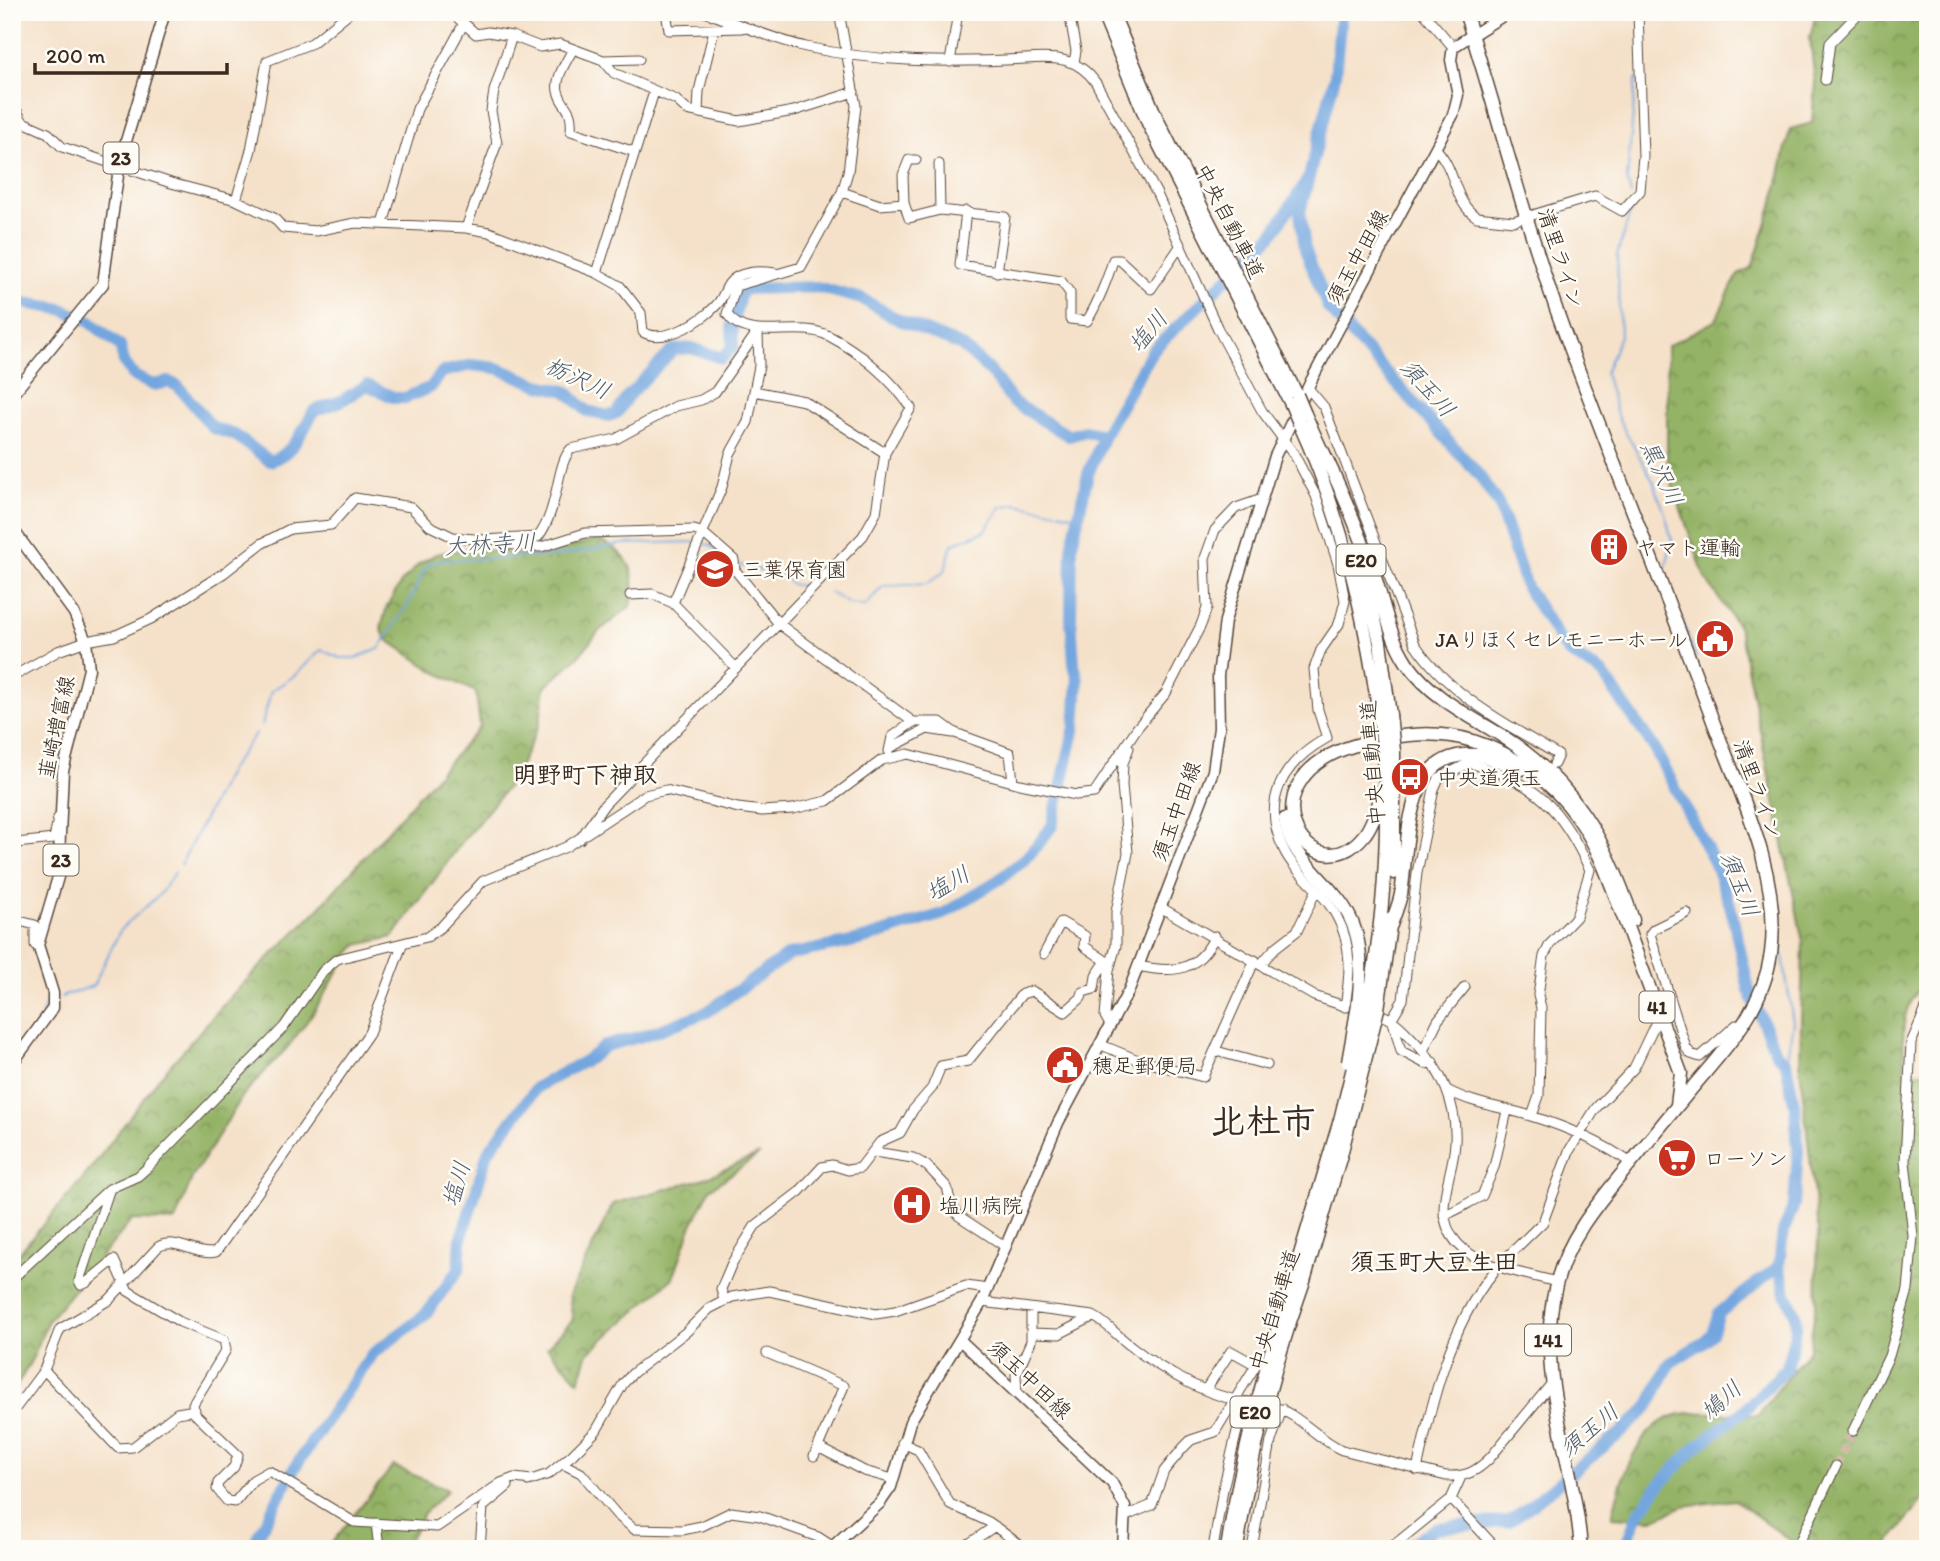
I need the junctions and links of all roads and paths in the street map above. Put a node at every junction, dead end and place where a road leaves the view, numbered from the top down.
1 (165, 12) edge
2 (350, 12) edge
3 (451, 12) edge
4 (666, 12) edge
5 (705, 12) edge
6 (839, 12) edge
7 (958, 12) edge
8 (1069, 12) edge
9 (1102, 12) edge
10 (1112, 12) edge
11 (1423, 12) edge
12 (1465, 12) edge
13 (1509, 12) edge
14 (1638, 12) edge
15 (1860, 12) edge
16 (463, 25) junction
17 (748, 28) junction
18 (714, 30) junction
19 (1472, 35) junction
20 (512, 36) junction
21 (1453, 47) junction
22 (573, 49) junction
23 (847, 53) junction
24 (639, 59) dead end
25 (603, 60) junction
26 (950, 62) junction
27 (1074, 62) junction
28 (1825, 80) dead end
29 (654, 92) junction
30 (854, 92) junction
31 (12, 103) edge
32 (698, 112) junction
33 (635, 152) junction
34 (1434, 153) junction
35 (916, 160) dead end
36 (120, 164) junction
37 (939, 164) dead end
38 (842, 192) junction
39 (236, 200) junction
40 (904, 203) junction
41 (940, 210) junction
42 (966, 211) junction
43 (1527, 218) junction
44 (383, 224) junction
45 (1205, 225) junction
46 (466, 228) junction
47 (1183, 248) junction
48 (997, 272) junction
49 (597, 273) junction
50 (782, 274) junction
51 (758, 331) junction
52 (754, 391) junction
53 (12, 395) edge
54 (1298, 396) junction
55 (1302, 418) junction
56 (1282, 440) junction
57 (1323, 451) junction
58 (885, 453) junction
59 (1262, 499) junction
60 (12, 528) edge
61 (701, 539) junction
62 (484, 540) junction
63 (630, 595) dead end
64 (673, 603) junction
65 (1344, 608) junction
66 (1356, 611) dead end
67 (779, 624) junction
68 (86, 641) junction
69 (736, 668) junction
70 (12, 677) edge
71 (1385, 715) junction
72 (913, 722) junction
73 (955, 733) junction
74 (1129, 740) junction
75 (1389, 752) junction
76 (1523, 752) junction
77 (889, 753) junction
78 (1554, 764) dead end
79 (1532, 772) junction
80 (1386, 779) junction
81 (1017, 783) junction
82 (63, 811) junction
83 (579, 840) junction
84 (12, 861) edge
85 (1316, 891) junction
86 (1160, 907) junction
87 (1624, 908) junction
88 (1687, 913) dead end
89 (12, 919) edge
90 (1391, 925) junction
91 (1215, 936) junction
92 (38, 945) junction
93 (402, 945) junction
94 (1044, 954) dead end
95 (1108, 961) junction
96 (1258, 962) junction
97 (1138, 966) junction
98 (1465, 987) dead end
99 (1928, 1004) edge
100 (1345, 1007) junction
101 (1368, 1007) junction
102 (1392, 1018) junction
103 (1654, 1024) dead end
104 (1110, 1025) junction
105 (1738, 1029) junction
106 (1099, 1044) junction
107 (1216, 1051) junction
108 (1423, 1051) junction
109 (1433, 1062) junction
110 (12, 1064) edge
111 (1267, 1065) dead end
112 (1707, 1070) junction
113 (1684, 1072) junction
114 (1447, 1090) junction
115 (1686, 1095) junction
116 (1676, 1107) junction
117 (1507, 1111) junction
118 (1532, 1116) junction
119 (1580, 1134) junction
120 (874, 1152) junction
121 (1631, 1163) junction
122 (109, 1189) junction
123 (1444, 1215) junction
124 (1006, 1247) junction
125 (1508, 1256) dead end
126 (1493, 1273) dead end
127 (12, 1279) edge
128 (1298, 1279) junction
129 (1556, 1282) junction
130 (123, 1285) junction
131 (989, 1289) junction
132 (724, 1300) junction
133 (982, 1302) junction
134 (1031, 1309) junction
135 (1095, 1317) junction
136 (1031, 1333) junction
137 (961, 1341) junction
138 (767, 1353) dead end
139 (44, 1370) junction
140 (1552, 1383) junction
141 (1206, 1389) junction
142 (1017, 1394) junction
143 (1243, 1401) junction
144 (194, 1410) junction
145 (12, 1413) edge
146 (1853, 1431) tunnel mouth
147 (902, 1443) junction
148 (563, 1464) junction
149 (1836, 1466) tunnel mouth
150 (1417, 1470) junction
151 (1461, 1477) junction
152 (893, 1479) junction
153 (532, 1480) junction
154 (1454, 1503) junction
155 (1126, 1516) junction
156 (376, 1523) junction
157 (995, 1526) junction
158 (831, 1547) edge
159 (379, 1549) edge
160 (480, 1549) edge
161 (961, 1549) edge
162 (1025, 1549) edge
163 (1124, 1549) edge
164 (1213, 1549) edge
165 (1227, 1549) edge
166 (1237, 1549) edge
167 (1252, 1549) edge
168 (1389, 1549) edge
169 (1497, 1549) edge
170 (1581, 1549) edge
171 (1796, 1549) edge

1 - 36 main road, 23
2 - 39 street
3 - 16 street
4 - 18 street
5 - 17 street
6 - 23 street
7 - 26 street
8 - 27 street
9 - 45 highway, 中央自動車道 / E20
10 - 45 highway, 中央自動車道 / E20
11 - 21 street
12 - 19 highway, 清里ライン / 141
13 - 19 main road
14 - 43 street
15 - 28 street
16 - 20 street
16 - 44 street
17 - 18 street
17 - 23 street
18 - 32 street
19 - 21 main road
19 - 43 highway, 清里ライン / 141
20 - 22 street
20 - 46 street
21 - 34 main road, 須玉中田線
22 - 25 street
22 - 33 street
23 - 26 street
23 - 30 street
24 - 25 street
25 - 29 street
26 - 27 street
27 - 47 street
29 - 32 street
29 - 33 street
30 - 32 street
30 - 38 street
31 - 36 street
33 - 49 street
34 - 43 street
34 - 54 main road, 須玉中田線
35 - 40 street
36 - 39 street
36 - 53 main road, 23
37 - 41 street
38 - 40 street
38 - 50 street
39 - 44 street
40 - 41 street
41 - 42 street
42 - 48 street
42 - 48 street
43 - 105 highway, 清里ライン / 141
44 - 46 street
45 - 54 highway, 中央自動車道 / E20
46 - 49 street
47 - 48 street
47 - 56 street
49 - 50 street
50 - 51 street
51 - 52 street
51 - 58 street
51 - 62 street
52 - 58 street
52 - 61 street
54 - 55 highway, 中央自動車道 / E20, bridge
54 - 56 main road, 須玉中田線
54 - 78 street
55 - 57 highway, 中央自動車道 / E20
55 - 71 highway, 中央自動車道 / E20
56 - 59 main road, 須玉中田線
56 - 65 street
57 - 71 highway, 中央自動車道 / E20
57 - 76 highway
58 - 67 street
59 - 74 street
59 - 86 main road, 須玉中田線
60 - 68 main road, 韮崎増富線 / 23
61 - 62 street
61 - 64 street
61 - 67 street
62 - 68 street
63 - 64 street
64 - 69 street
65 - 66 street
65 - 85 street
67 - 69 street
67 - 72 street
68 - 70 street
68 - 82 main road, 韮崎増富線 / 23
69 - 83 street
71 - 75 highway, 中央自動車道 / E20, bridge
72 - 73 street
72 - 77 street
73 - 77 street
73 - 81 street
74 - 81 street
74 - 95 street
75 - 80 highway, 中央自動車道 / E20
75 - 90 highway, 中央自動車道 / E20
76 - 87 highway
76 - 101 highway
77 - 81 street
77 - 83 street
79 - 80 highway
79 - 87 highway
79 - 90 highway
80 - 101 highway, 中央自動車道 / E20
82 - 84 street
82 - 92 main road, 韮崎増富線 / 23
83 - 93 street
85 - 96 street
85 - 100 street
86 - 91 street
86 - 97 main road, 須玉中田線
87 - 113 highway, 41
88 - 105 street
89 - 92 street
90 - 101 highway, 中央自動車道 / E20
91 - 96 street
91 - 97 street
92 - 110 main road
93 - 122 street
93 - 130 street
94 - 95 street
95 - 104 street
95 - 120 street
96 - 100 street
96 - 107 street
97 - 104 main road, 須玉中田線
98 - 108 street
99 - 146 street
100 - 102 street
101 - 128 highway, 中央自動車道 / E20, bridge
101 - 128 highway, 中央自動車道 / E20, bridge
102 - 108 street
102 - 109 street
102 - 118 street
103 - 119 street
104 - 106 main road, 須玉中田線
105 - 112 highway, 清里ライン / 141
106 - 107 street
106 - 124 main road, 須玉中田線
107 - 111 street
108 - 109 street
109 - 114 street
112 - 113 highway
112 - 115 highway, 清里ライン / 141
113 - 115 highway, 41
113 - 116 highway, 41
114 - 117 street
114 - 123 street
115 - 116 highway, 清里ライン / 141
116 - 121 highway, 清里ライン / 141
117 - 118 street
117 - 123 street
118 - 119 street
119 - 121 street
119 - 125 street
120 - 124 street
120 - 132 street
121 - 129 highway, 清里ライン / 141
122 - 127 street
122 - 130 street
123 - 129 street
124 - 131 main road, 須玉中田線
126 - 150 street
128 - 165 highway, 中央自動車道 / E20
128 - 166 highway, 中央自動車道 / E20
129 - 140 highway, 清里ライン / 141
130 - 139 street
130 - 144 street
131 - 132 street
131 - 133 main road, 須玉中田線
132 - 148 street
133 - 134 street
133 - 137 main road, 須玉中田線
134 - 135 street
134 - 136 street
135 - 136 street
135 - 141 street
136 - 142 street
137 - 142 main road, 須玉中田線
137 - 147 main road
138 - 152 street
139 - 144 street
139 - 145 street
140 - 151 street
140 - 170 highway, 清里ライン / 141
141 - 143 street
141 - 143 street
142 - 155 main road, 須玉中田線
143 - 155 street
143 - 164 street
144 - 156 street
147 - 152 main road
147 - 157 street
148 - 153 street
148 - 158 street
149 - 171 street
150 - 151 street
150 - 167 street
151 - 154 street
152 - 158 main road
153 - 156 street
153 - 160 street
154 - 168 street
154 - 169 street
155 - 163 main road, 須玉中田線
156 - 159 street
157 - 161 street
157 - 162 street

